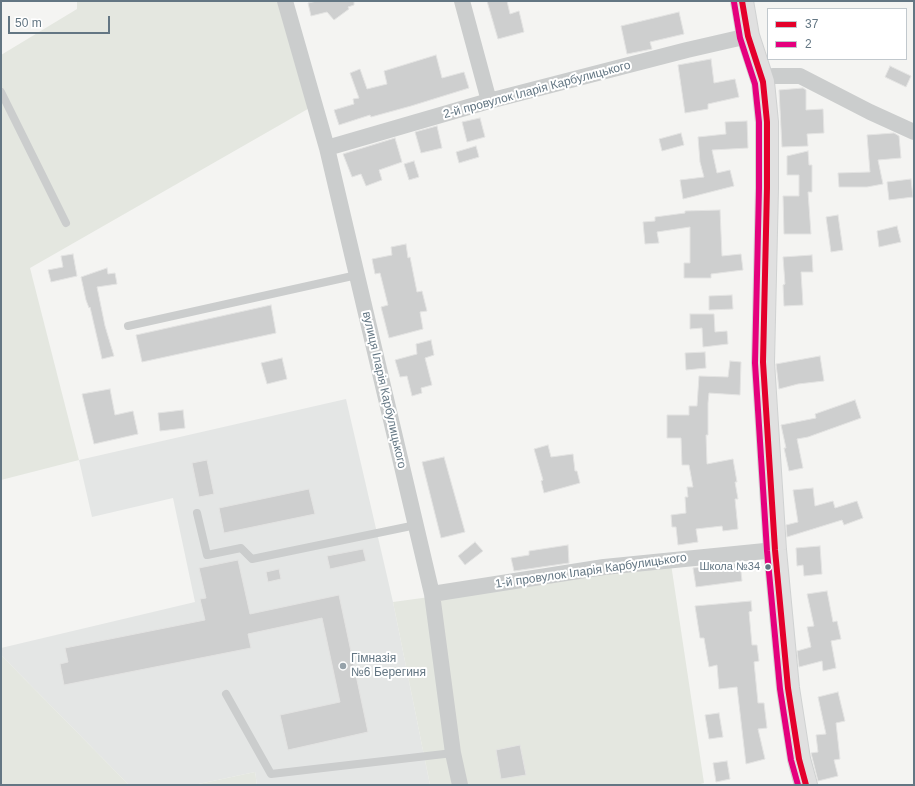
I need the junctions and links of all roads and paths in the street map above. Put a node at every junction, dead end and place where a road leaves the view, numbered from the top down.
1 (285, 1) edge
2 (462, 1) edge
3 (742, 1) edge
4 (748, 36) junction
5 (763, 82) junction
6 (1, 92) edge
7 (489, 101) junction
8 (914, 132) edge
9 (327, 148) junction
10 (66, 223) dead end
11 (357, 275) junction
12 (128, 326) dead end
13 (197, 513) dead end
14 (416, 525) junction
15 (775, 550) junction
16 (432, 594) junction
17 (226, 694) dead end
18 (453, 753) junction
19 (460, 785) edge
20 (806, 785) edge

1 - 9 street, вулиця Іларія Карбулицького
2 - 7 street
3 - 4 main road
4 - 5 main road
4 - 7 street, 2-й провулок Іларія Карбулицького
5 - 8 street
5 - 15 main road
6 - 10 lane
7 - 9 street, 2-й провулок Іларія Карбулицького
9 - 11 street, вулиця Іларія Карбулицького
11 - 12 lane
11 - 14 street, вулиця Іларія Карбулицького
13 - 14 lane
14 - 16 street, вулиця Іларія Карбулицького
15 - 16 street, 1-й провулок Іларія Карбулицького
15 - 20 main road
16 - 18 street, вулиця Іларія Карбулицького
17 - 18 lane
18 - 19 street, вулиця Іларія Карбулицького

